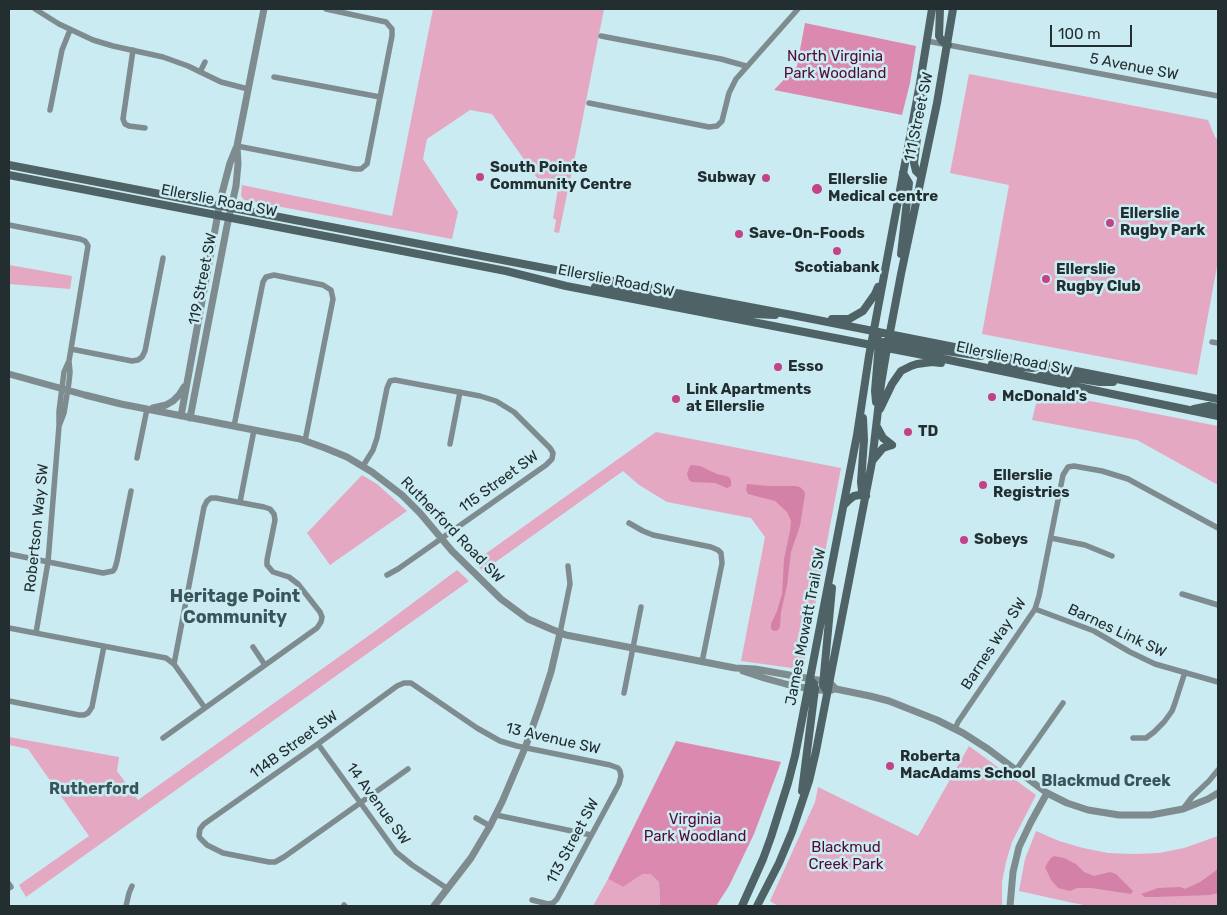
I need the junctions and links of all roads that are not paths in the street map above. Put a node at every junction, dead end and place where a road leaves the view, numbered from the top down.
1 (35, 9) edge
2 (264, 9) edge
3 (326, 9) edge
4 (798, 9) edge
5 (932, 9) edge
6 (940, 9) edge
7 (952, 9) edge
8 (70, 30) junction
9 (601, 36) dead end
10 (927, 41) junction
11 (948, 45) junction
12 (134, 50) junction
13 (205, 62) dead end
14 (746, 66) junction
15 (922, 70) junction
16 (200, 72) junction
17 (274, 77) dead end
18 (248, 89) junction
19 (1218, 96) edge
20 (380, 97) junction
21 (589, 104) dead end
22 (50, 110) dead end
23 (145, 128) dead end
24 (237, 146) junction
25 (9, 165) edge
26 (903, 173) junction
27 (9, 174) edge
28 (921, 176) junction
29 (219, 206) junction
30 (231, 208) junction
31 (217, 215) junction
32 (229, 217) junction
33 (9, 225) edge
34 (163, 258) dead end
35 (886, 267) junction
36 (901, 274) junction
37 (566, 286) junction
38 (681, 294) junction
39 (671, 306) junction
40 (792, 314) junction
41 (894, 316) junction
42 (808, 318) junction
43 (873, 331) junction
44 (882, 343) junction
45 (71, 349) junction
46 (1013, 358) junction
47 (962, 362) junction
48 (1039, 364) junction
49 (973, 365) junction
50 (9, 374) edge
51 (1037, 378) junction
52 (187, 380) junction
53 (1130, 381) junction
54 (64, 389) junction
55 (460, 392) junction
56 (1218, 398) edge
57 (862, 406) junction
58 (1218, 408) edge
59 (147, 409) junction
60 (1187, 410) junction
61 (878, 414) junction
62 (181, 416) junction
63 (1218, 416) edge
64 (190, 418) junction
65 (876, 425) junction
66 (234, 426) junction
67 (254, 430) junction
68 (305, 441) junction
69 (450, 444) dead end
70 (137, 458) dead end
71 (872, 462) junction
72 (363, 466) junction
73 (131, 491) dead end
74 (866, 496) junction
75 (240, 502) junction
76 (844, 505) junction
77 (629, 523) dead end
78 (1218, 528) edge
79 (1051, 538) junction
80 (441, 539) junction
81 (9, 554) edge
82 (1112, 556) dead end
83 (48, 562) junction
84 (568, 566) dead end
85 (831, 571) junction
86 (387, 575) dead end
87 (1182, 594) dead end
88 (1218, 605) edge
89 (641, 606) dead end
90 (1035, 609) junction
91 (9, 628) edge
92 (36, 633) junction
93 (560, 633) junction
94 (104, 646) junction
95 (252, 647) dead end
96 (632, 648) junction
97 (702, 662) junction
98 (174, 664) junction
99 (266, 665) junction
100 (735, 668) junction
101 (1185, 672) junction
102 (810, 678) junction
103 (826, 681) junction
104 (1218, 682) edge
105 (404, 683) joint
106 (811, 689) junction
107 (836, 689) junction
108 (827, 692) junction
109 (624, 693) dead end
110 (9, 701) edge
111 (1063, 703) dead end
112 (205, 708) junction
113 (955, 729) junction
114 (163, 738) dead end
115 (1133, 738) dead end
116 (318, 744) junction
117 (525, 748) junction
118 (408, 769) dead end
119 (1016, 770) junction
120 (1218, 770) edge
121 (620, 771) joint
122 (1047, 793) junction
123 (1218, 793) edge
124 (360, 802) junction
125 (800, 807) junction
126 (1183, 809) junction
127 (496, 815) junction
128 (476, 818) dead end
129 (490, 826) junction
130 (591, 835) junction
131 (132, 886) dead end
132 (448, 890) junction
133 (532, 900) dead end
134 (126, 906) edge
135 (434, 906) edge
136 (742, 906) edge
137 (756, 906) edge
138 (1010, 906) edge

1 - 8 street
2 - 18 street, 119 Street SW
3 - 20 street
4 - 14 street
5 - 10 main road, 111 Street SW
6 - 11 main road
7 - 11 main road, 111 Street SW
8 - 12 street
8 - 22 street
9 - 14 street
10 - 11 street, 5 Avenue SW
10 - 15 main road, 111 Street SW
11 - 19 street, 5 Avenue SW
11 - 28 main road, 111 Street SW
12 - 16 street
12 - 23 street
13 - 16 street
14 - 21 street
15 - 26 main road, 111 Street SW
15 - 28 main road
16 - 18 street
17 - 20 street
18 - 24 street, 119 Street SW
20 - 24 street
24 - 29 street, 119 Street SW
24 - 30 street, 119 Street SW
25 - 29 main road, Ellerslie Road SW
26 - 35 main road, 111 Street SW
26 - 36 main road
27 - 31 main road, Ellerslie Road SW
28 - 36 main road, 111 Street SW
29 - 30 main road, Ellerslie Road SW
29 - 31 street, 119 Street SW
30 - 32 street, 119 Street SW
30 - 38 main road, Ellerslie Road SW
31 - 32 main road, Ellerslie Road SW
31 - 52 street, 119 Street SW
32 - 37 main road, Ellerslie Road SW
32 - 64 street, 119 Street SW
33 - 45 street, Robertson Way SW
34 - 45 street
35 - 42 main road
35 - 43 main road, 111 Street SW
36 - 41 main road, 111 Street SW
37 - 38 main road
37 - 39 main road, Ellerslie Road SW
38 - 40 main road, Ellerslie Road SW
39 - 40 main road
39 - 44 main road, Ellerslie Road SW
40 - 42 main road, Ellerslie Road SW
41 - 44 main road, 111 Street SW
41 - 46 main road
42 - 43 main road, Ellerslie Road SW
43 - 44 main road, Ellerslie Road SW
43 - 44 main road, 111 Street SW
44 - 46 main road, Ellerslie Road SW
44 - 47 main road, Ellerslie Road SW
44 - 57 main road, James Mowatt Trail SW
44 - 61 main road
45 - 54 street, Robertson Way SW
46 - 48 main road, Ellerslie Road SW
47 - 49 main road, Ellerslie Road SW
47 - 61 main road
48 - 49 main road
48 - 53 main road, Ellerslie Road SW
49 - 51 main road, Ellerslie Road SW
50 - 54 street, Rutherford Road SW
51 - 53 main road
51 - 60 main road, Ellerslie Road SW
52 - 59 street
52 - 62 street, 119 Street SW
53 - 56 main road, Ellerslie Road SW
54 - 59 street, Rutherford Road SW
54 - 83 street, Robertson Way SW
55 - 69 street
55 - 72 street
55 - 80 street, 115 Street SW
57 - 74 main road
57 - 76 main road, James Mowatt Trail SW
58 - 60 main road
59 - 62 street, Rutherford Road SW
59 - 70 street
60 - 63 main road, Ellerslie Road SW
61 - 65 main road
62 - 64 street, Rutherford Road SW
64 - 66 street, Rutherford Road SW
65 - 71 main road
65 - 71 main road
66 - 67 street, Rutherford Road SW
66 - 68 street
67 - 68 street, Rutherford Road SW
67 - 75 street
68 - 72 street, Rutherford Road SW
71 - 74 main road
72 - 80 street, Rutherford Road SW
73 - 83 street
74 - 76 main road
74 - 103 main road
75 - 98 street
75 - 99 street
76 - 85 main road, James Mowatt Trail SW
77 - 97 street
78 - 79 street, Barnes Way SW
79 - 82 street
79 - 90 street, Barnes Way SW
80 - 86 street, 115 Street SW
80 - 93 street, Rutherford Road SW
81 - 83 street
83 - 92 street, Robertson Way SW
84 - 93 street
85 - 102 main road, James Mowatt Trail SW
85 - 103 main road
87 - 88 street
89 - 96 street
90 - 101 street, Barnes Link SW
90 - 113 street, Barnes Way SW
91 - 92 street
92 - 94 street
93 - 96 street, Rutherford Road SW
93 - 117 street
94 - 98 street
94 - 110 street
95 - 99 street
96 - 97 street, Rutherford Road SW
96 - 109 street
97 - 100 street, Rutherford Road SW
98 - 112 street
99 - 112 street
100 - 102 street, Rutherford Road SW
100 - 106 street, Rutherford Road SW
101 - 104 street, Barnes Link SW
101 - 115 street
102 - 103 street, Rutherford Road SW
102 - 106 main road
103 - 107 street
103 - 108 main road
105 - 116 street, 114B Street SW
105 - 117 street, 13 Avenue SW
106 - 108 street, Rutherford Road SW
106 - 125 main road
106 - 136 main road, James Mowatt Trail SW
107 - 108 street
107 - 113 street
108 - 125 main road
111 - 119 street
112 - 114 street
113 - 119 street
116 - 124 street, 14 Avenue SW
116 - 124 street, 114B Street SW
117 - 121 street, 13 Avenue SW
117 - 127 street
118 - 124 street
119 - 122 street
120 - 126 street
121 - 130 street, 113 Street SW
122 - 126 street
122 - 138 street
123 - 126 street
124 - 132 street, 14 Avenue SW
125 - 137 main road
127 - 129 street
127 - 130 street
128 - 129 street
129 - 132 street
130 - 133 street, 113 Street SW
131 - 134 street
132 - 135 street

